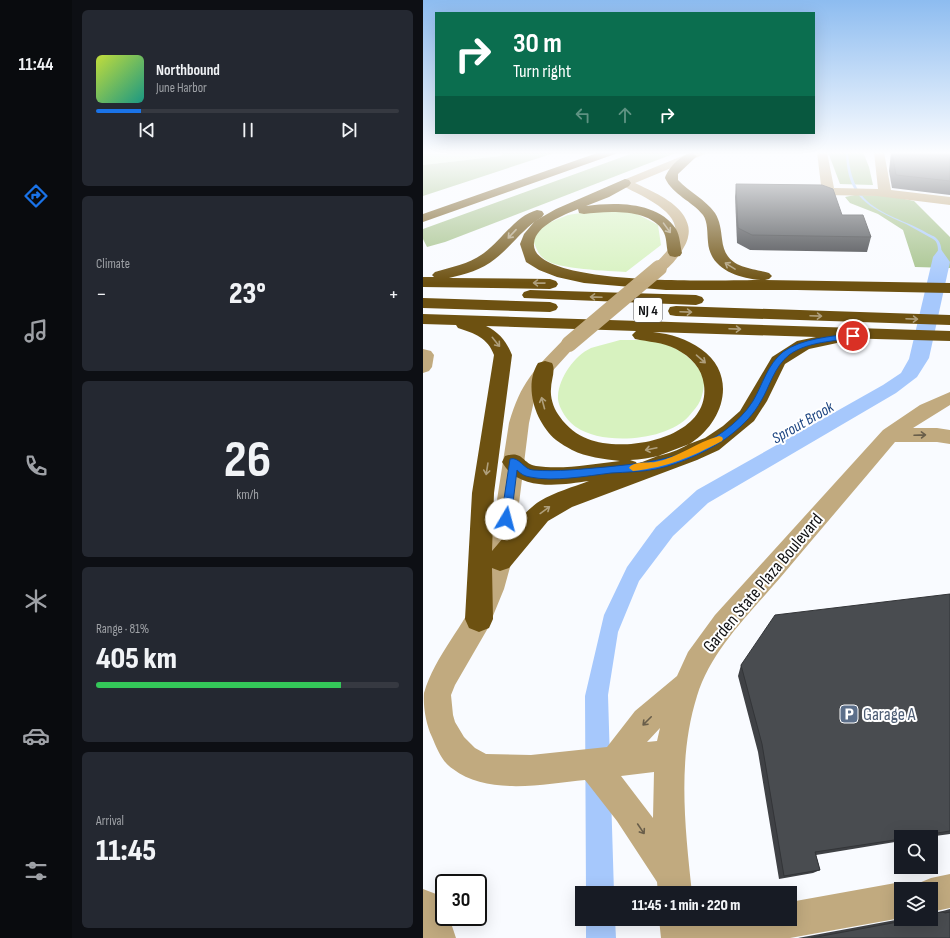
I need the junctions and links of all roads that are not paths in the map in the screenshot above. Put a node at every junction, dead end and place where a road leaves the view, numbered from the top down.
1 (456, 196) edge
2 (486, 196) edge
3 (584, 196) edge
4 (603, 196) edge
5 (651, 196) edge
6 (689, 196) edge
7 (905, 196) edge
8 (950, 201) edge
9 (423, 207) edge
10 (423, 218) edge
11 (539, 225) junction
12 (675, 252) junction
13 (423, 277) edge
14 (423, 282) edge
15 (662, 284) junction
16 (797, 285) junction
17 (950, 288) edge
18 (423, 292) edge
19 (950, 297) edge
20 (423, 303) edge
21 (950, 308) edge
22 (878, 312) junction
23 (423, 319) edge
24 (449, 320) junction
25 (950, 320) edge
26 (570, 323) junction
27 (950, 336) edge
28 (423, 354) edge
29 (423, 367) edge
30 (545, 367) junction
31 (946, 405) edge
32 (890, 435) junction
33 (950, 437) edge
34 (513, 462) junction
35 (657, 465) junction
36 (500, 560) junction
37 (479, 619) junction
38 (687, 686) junction
39 (671, 755) junction
40 (604, 762) junction
41 (674, 885) edge
42 (950, 891) edge
43 (938, 894) edge
44 (894, 901) edge
45 (423, 907) edge
46 (678, 926) edge
47 (438, 938) edge
48 (679, 938) edge
49 (692, 938) edge

1 - 9 highway
2 - 10 highway
3 -> 13 highway
4 - 11 highway
5 - 12 street
16 -> 6 highway
7 - 8 street
11 -> 12 highway
11 - 15 highway
12 - 30 street, bridge
15 -> 14 highway
15 - 16 highway
16 - 22 highway
17 - 22 highway
22 -> 18 highway, NJ 4
19 - 22 highway
20 -> 22 highway, NJ 4
21 - 22 highway, NJ 4
22 -> 25 highway, NJ 4
26 -> 22 highway
22 - 27 highway
22 - 35 highway
23 - 24 highway
24 - 26 highway
24 -> 37 highway
26 -> 30 highway
28 - 29 street
30 - 34 street
31 - 32 street, Garden State Plaza Boulevard
32 -> 33 street
32 - 38 street, Garden State Plaza Boulevard
34 - 35 highway
34 - 36 street
36 -> 35 highway
36 - 37 street
37 - 40 street
38 - 39 street, Garden State Plaza Boulevard
38 -> 40 street
39 - 40 street
39 - 41 street, Garden State Plaza Boulevard
40 -> 41 street
42 - 43 street
44 - 49 street
45 - 47 street
46 - 48 street

